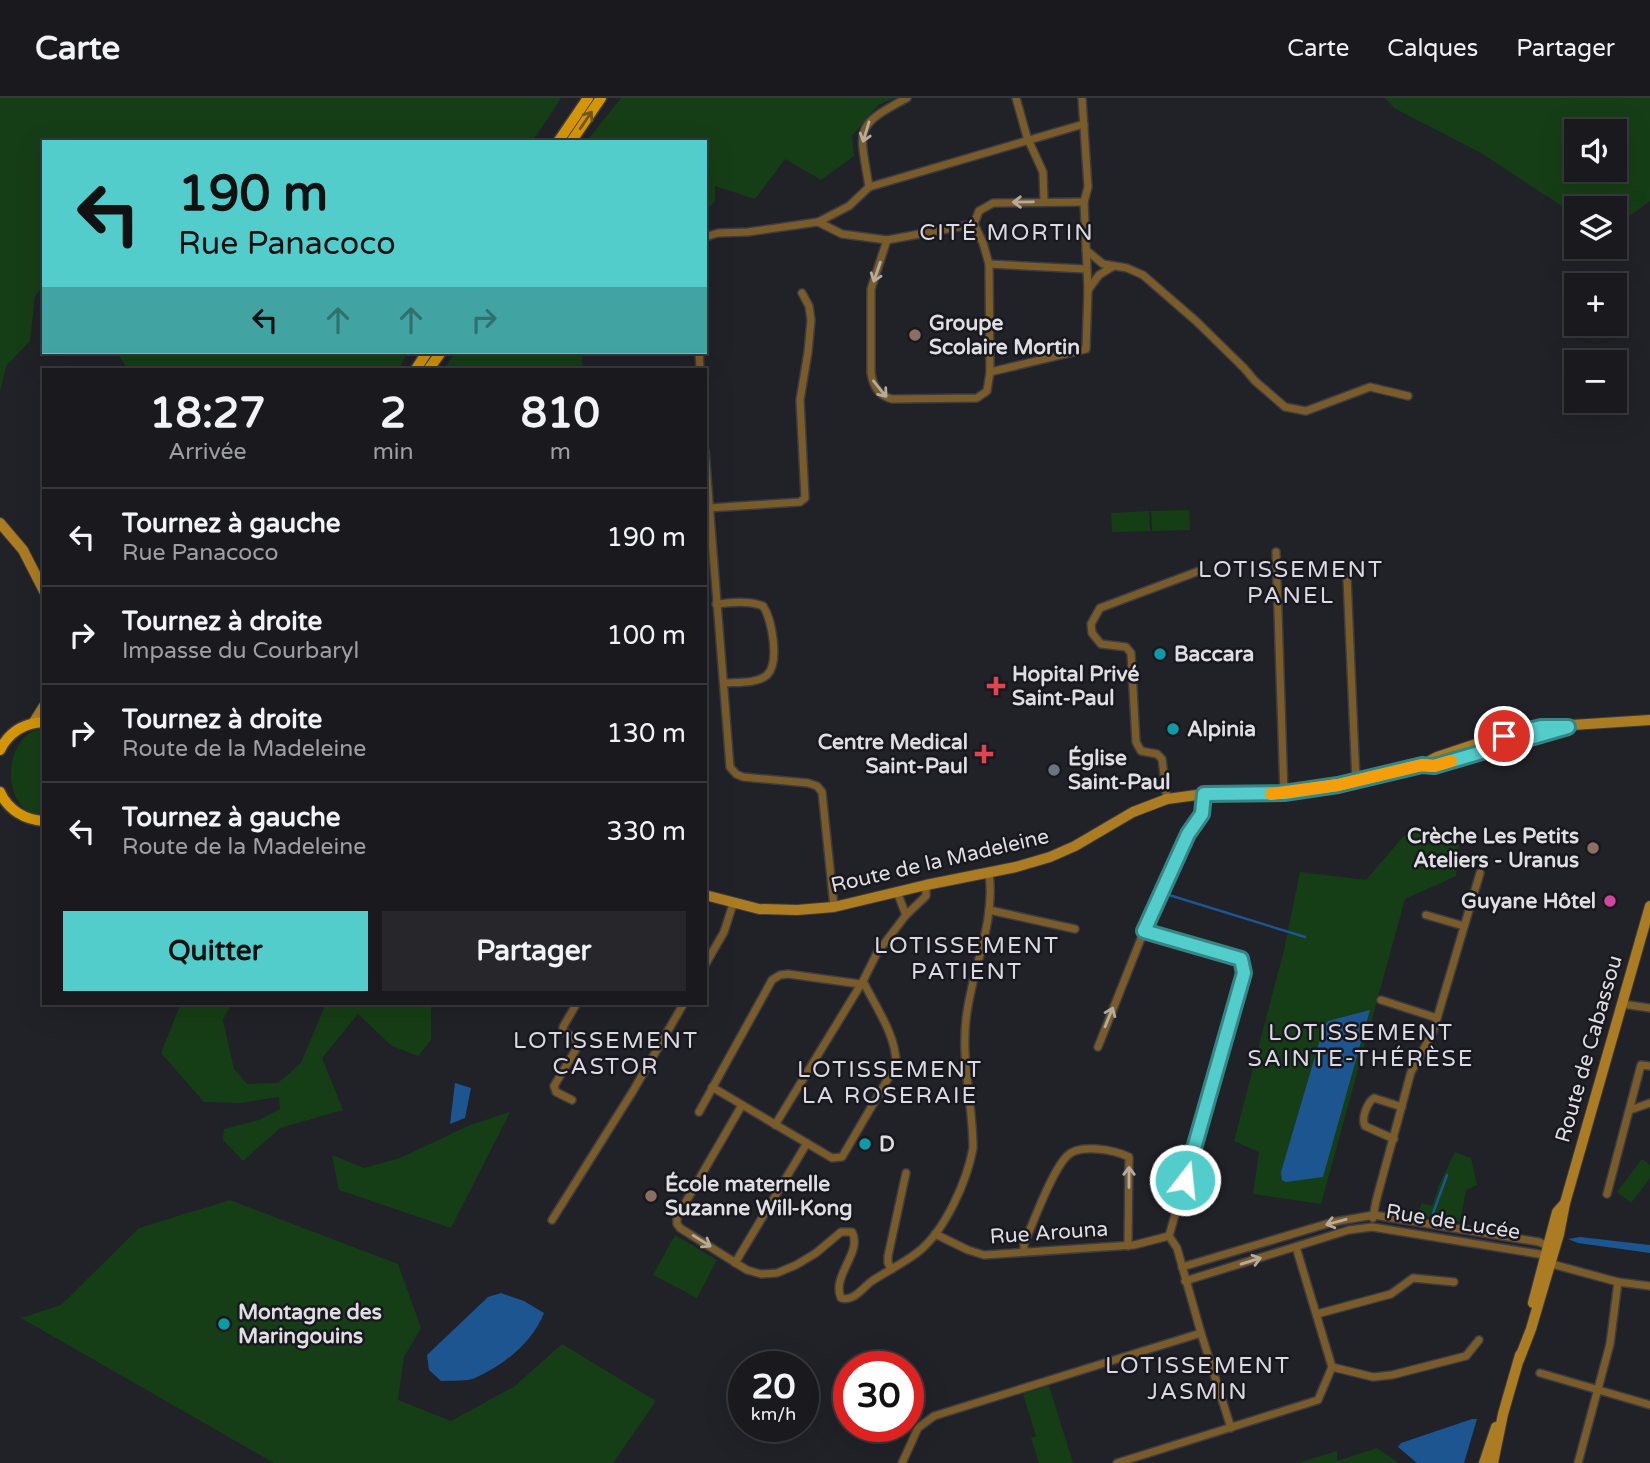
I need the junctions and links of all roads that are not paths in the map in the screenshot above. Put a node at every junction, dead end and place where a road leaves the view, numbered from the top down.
1 (588, 98) edge
2 (601, 98) edge
3 (907, 98) edge
4 (1016, 98) edge
5 (1083, 98) edge
6 (1084, 124) junction
7 (559, 140) edge
8 (572, 140) edge
9 (1030, 141) junction
10 (869, 187) junction
11 (1044, 201) junction
12 (1084, 202) junction
13 (818, 222) junction
14 (974, 224) junction
15 (707, 236) edge
16 (887, 240) junction
17 (1086, 250) junction
18 (989, 264) junction
19 (1112, 267) junction
20 (1085, 269) junction
21 (1087, 290) junction
22 (802, 293) dead end
23 (990, 372) junction
24 (1408, 396) dead end
25 (707, 480) edge
26 (709, 508) junction
27 (0, 523) edge
28 (1276, 552) dead end
29 (1199, 571) dead end
30 (1347, 578) dead end
31 (42, 587) edge
32 (716, 604) junction
33 (723, 684) junction
34 (1649, 720) edge
35 (39, 722) edge
36 (1501, 723) dead end
37 (1490, 726) dead end
38 (1541, 727) junction
39 (1568, 727) junction
40 (5, 737) edge
41 (1482, 742) junction
42 (0, 750) edge
43 (1422, 765) junction
44 (1356, 781) junction
45 (0, 792) edge
46 (1284, 793) junction
47 (1204, 794) junction
48 (1167, 799) junction
49 (14, 811) junction
50 (0, 812) edge
51 (42, 821) edge
52 (989, 873) junction
53 (1480, 873) dead end
54 (926, 885) junction
55 (897, 892) junction
56 (707, 896) edge
57 (733, 904) junction
58 (1650, 906) edge
59 (834, 907) junction
60 (989, 909) junction
61 (906, 915) junction
62 (1426, 915) dead end
63 (1464, 926) junction
64 (1075, 929) dead end
65 (1144, 931) junction
66 (707, 962) edge
67 (862, 983) junction
68 (1381, 1000) dead end
69 (1622, 1004) junction
70 (576, 1005) edge
71 (683, 1005) edge
72 (1650, 1008) edge
73 (1437, 1018) junction
74 (1098, 1047) dead end
75 (1650, 1066) edge
76 (712, 1087) junction
77 (572, 1100) dead end
78 (1650, 1103) edge
79 (742, 1105) junction
80 (1402, 1107) junction
81 (1630, 1110) junction
82 (699, 1112) dead end
83 (775, 1125) junction
84 (1394, 1139) junction
85 (807, 1143) junction
86 (906, 1173) dead end
87 (1607, 1194) dead end
88 (1374, 1215) junction
89 (552, 1220) dead end
90 (1372, 1227) junction
91 (935, 1234) junction
92 (1169, 1236) junction
93 (1128, 1245) junction
94 (1296, 1247) junction
95 (1024, 1252) junction
96 (1548, 1255) junction
97 (736, 1263) junction
98 (1182, 1267) junction
99 (892, 1269) junction
100 (1185, 1281) junction
101 (1454, 1282) dead end
102 (1618, 1282) junction
103 (1650, 1286) edge
104 (1317, 1314) junction
105 (1201, 1333) junction
106 (1479, 1340) dead end
107 (1332, 1367) junction
108 (1540, 1373) dead end
109 (1598, 1390) junction
110 (1650, 1405) edge
111 (1503, 1414) junction
112 (1231, 1428) junction
113 (902, 1463) edge
114 (1117, 1463) edge
115 (1484, 1463) edge
116 (1493, 1463) edge
117 (1578, 1463) edge

1 - 7 main road
8 -> 2 main road
3 -> 10 street
4 - 9 street
5 - 6 street
6 - 9 street
6 - 12 street
9 - 10 street
9 - 11 street
10 - 13 street
11 - 12 street
11 -> 14 street
12 - 17 street
13 - 15 street
13 - 16 street
14 - 16 street
14 - 18 street
16 -> 23 street
17 - 19 street
17 - 20 street
18 - 20 street
18 - 23 street
19 - 21 street
19 - 24 street
20 - 21 street
21 - 23 street
22 - 26 street
25 - 26 street
26 - 32 street
27 - 31 main road
28 - 46 street
29 - 48 street
30 - 44 street
32 - 33 street
32 - 33 street
33 - 59 street
34 - 39 main road, Route de la Madeleine
35 - 40 main road
36 - 38 main road
37 - 41 main road
38 - 39 main road, Route de la Madeleine
38 - 41 main road, Route de la Madeleine
39 - 43 main road, Route de la Madeleine
40 - 42 main road
41 - 43 main road, Route de la Madeleine
43 - 44 main road, Route de la Madeleine
44 - 46 main road, Route de la Madeleine
45 - 49 main road
46 - 47 main road, Route de la Madeleine
47 - 48 main road, Route de la Madeleine
47 - 65 street
48 - 52 main road, Route de la Madeleine
49 - 50 main road
49 - 51 main road
52 - 54 main road, Route de la Madeleine
52 - 60 street
53 - 63 street
54 - 55 main road, Route de la Madeleine
54 - 61 street
55 - 59 main road, Route de la Madeleine
55 - 61 street
56 - 57 main road, Route de la Madeleine
57 - 59 main road, Route de la Madeleine
57 - 66 street
58 - 69 main road, Route de Cabassou
60 - 64 street
60 - 91 street
61 - 67 street
62 - 63 street
63 - 73 street
74 -> 65 street
65 - 92 street
67 - 76 street
67 - 83 street
67 - 85 street
68 - 73 street
69 - 72 street
69 - 96 main road, Route de Cabassou
70 - 77 street
71 - 89 street
73 - 80 street
75 - 81 street
76 - 79 street
76 - 82 street
78 - 81 street
79 - 83 street
79 -> 97 street
80 - 84 street
80 - 84 street
81 - 87 street
83 - 85 street
84 - 88 street
85 - 97 street
86 - 99 street
88 - 90 street
88 - 96 street
88 -> 98 street
90 - 94 street, Rue de Lucée
90 - 96 street, Rue de Lucée
91 - 95 street, Rue Arouna
91 - 99 street
92 - 93 street, Rue Arouna
92 - 98 street
93 - 95 street, Rue Arouna
93 -> 95 street
100 -> 94 street, Rue de Lucée
94 - 104 street
96 - 102 street
96 - 111 main road, Route de Cabassou
97 - 99 street
98 - 100 street
100 - 105 street
101 - 104 street
102 - 103 street
102 - 109 street
104 - 107 street
105 - 112 street
105 - 113 street
106 - 107 street
107 - 112 street
108 - 109 street
109 - 110 street
109 - 117 street
111 - 115 main road, Route de Cabassou
111 - 116 main road, Route de Cabassou
112 - 114 street

